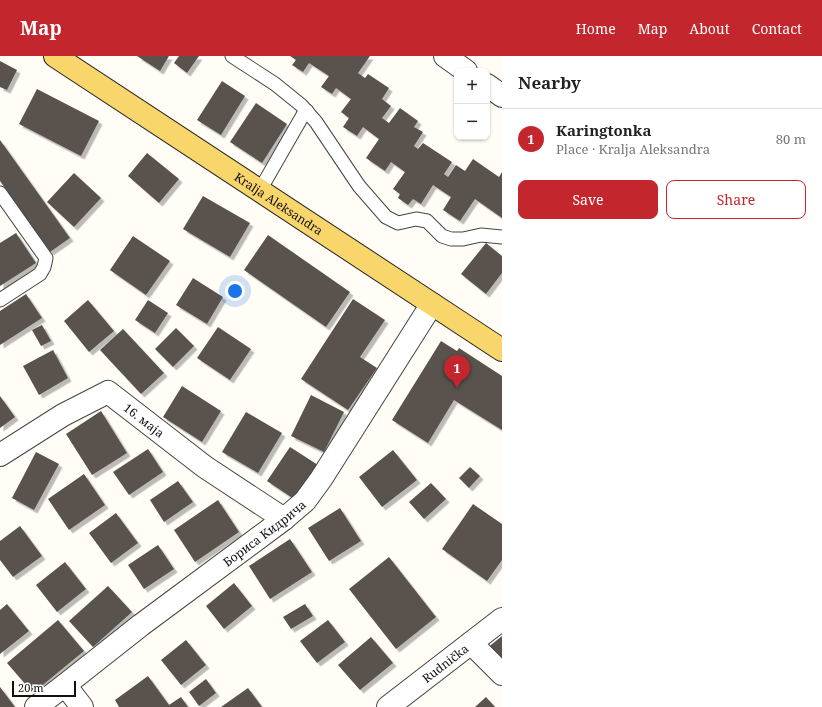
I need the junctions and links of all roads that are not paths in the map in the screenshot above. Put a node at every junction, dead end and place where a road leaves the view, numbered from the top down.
1 (55, 56) edge
2 (232, 56) edge
3 (445, 56) edge
4 (462, 68) edge
5 (490, 87) edge
6 (502, 96) edge
7 (307, 111) junction
8 (260, 190) junction
9 (0, 193) edge
10 (502, 237) edge
11 (0, 300) edge
12 (432, 304) junction
13 (502, 350) edge
14 (0, 455) edge
15 (284, 519) junction
16 (502, 619) edge
17 (471, 643) junction
18 (502, 674) edge
19 (66, 686) junction
20 (36, 707) edge
21 (82, 707) edge
22 (388, 707) edge

1 - 8 main road, Kralja Aleksandra
2 - 7 lane
3 - 4 street
5 - 6 street
7 - 8 lane
7 - 10 lane
8 - 12 main road, Kralja Aleksandra
9 - 11 lane
12 - 13 main road, Kralja Aleksandra
12 - 15 street, Бориса Kидрича
14 - 15 street, 16. маја
15 - 19 street, Бориса Kидрича
16 - 17 street, Rudnička
17 - 18 street
17 - 22 street, Rudnička
19 - 20 street, Бориса Kидрича
19 - 21 street

